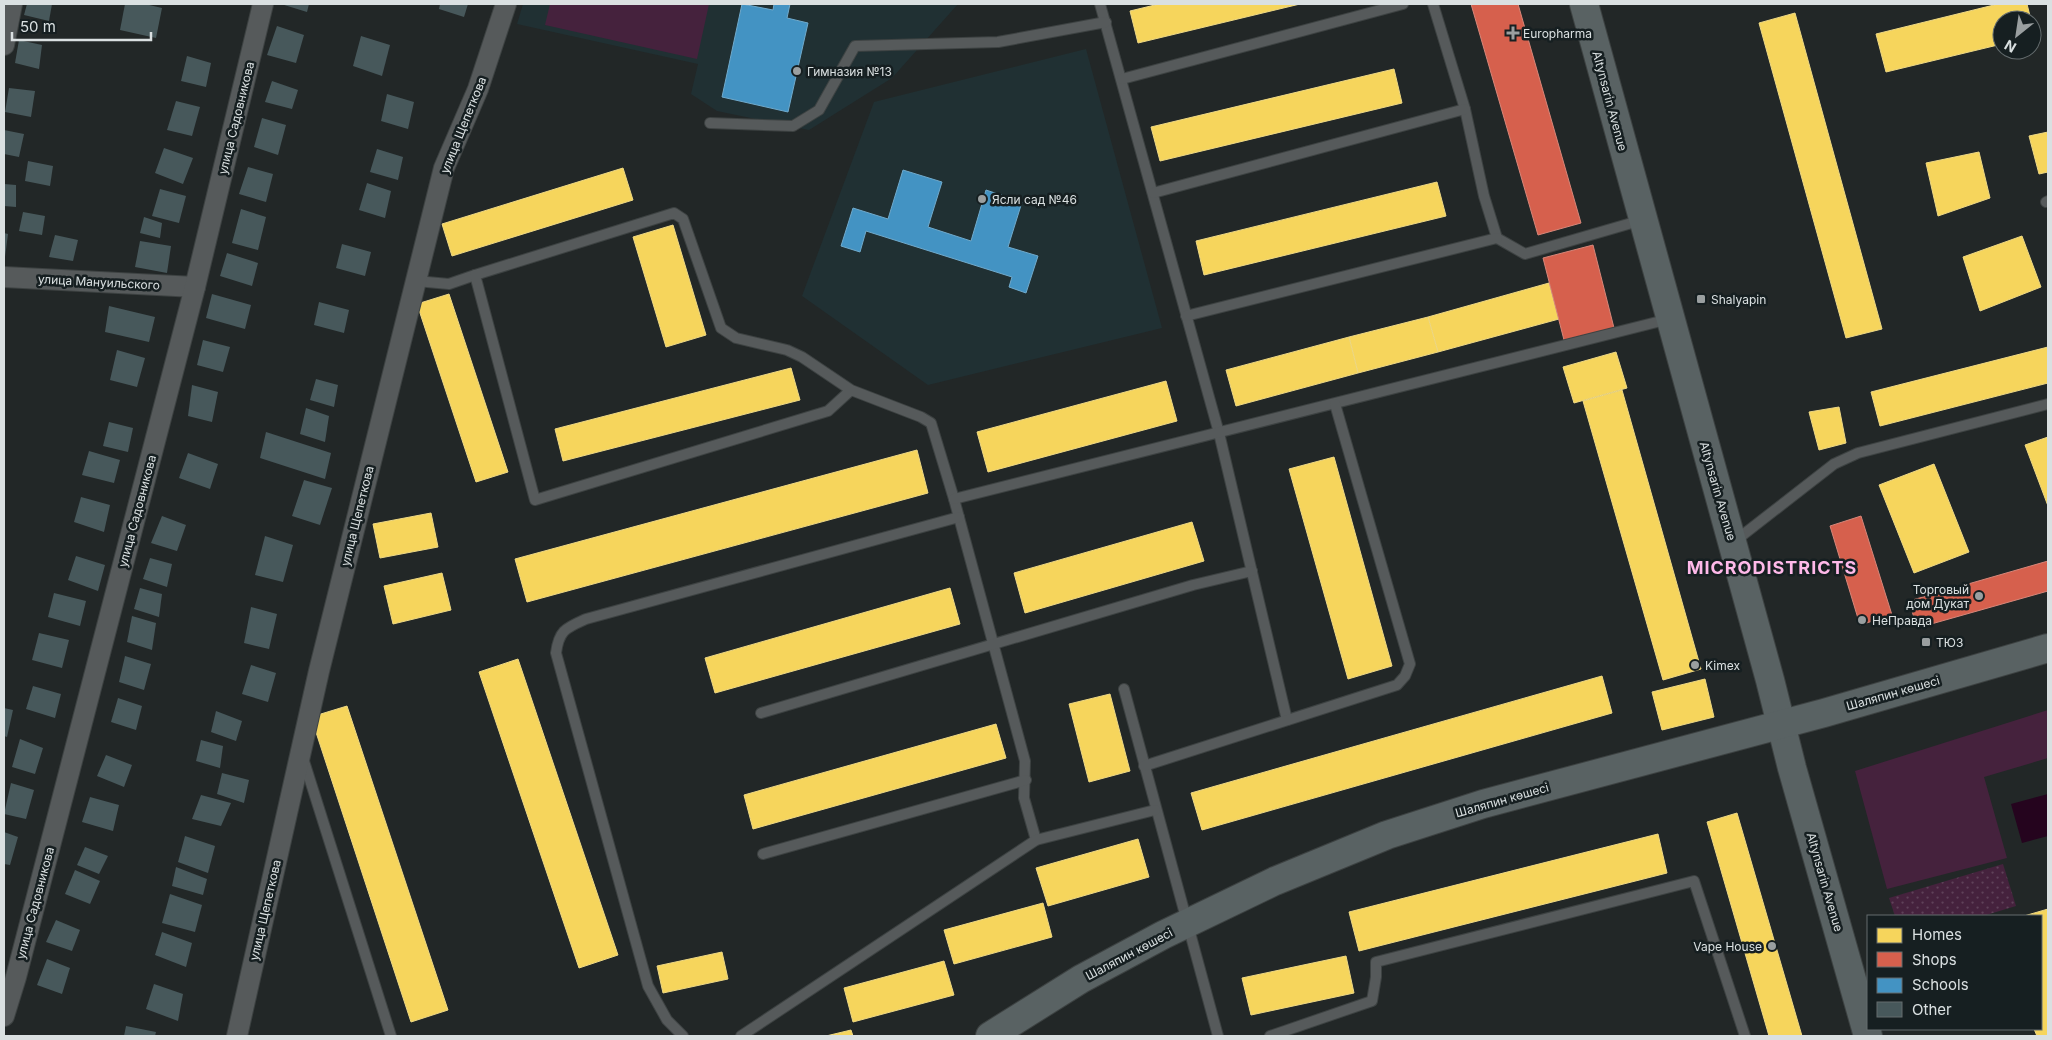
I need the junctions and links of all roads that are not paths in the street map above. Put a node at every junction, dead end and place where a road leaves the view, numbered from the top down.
1 (12, 4) edge
2 (263, 4) edge
3 (506, 4) edge
4 (1100, 4) edge
5 (1403, 4) edge
6 (1433, 4) edge
7 (1584, 4) edge
8 (1106, 22) junction
9 (4, 45) edge
10 (1122, 79) junction
11 (1465, 109) junction
12 (710, 123) dead end
13 (1153, 193) junction
14 (1642, 220) junction
15 (1497, 238) junction
16 (475, 275) junction
17 (4, 276) edge
18 (416, 281) junction
19 (195, 287) junction
20 (1186, 316) junction
21 (1669, 319) junction
22 (851, 390) junction
23 (1334, 404) junction
24 (2048, 404) edge
25 (1219, 433) junction
26 (954, 499) junction
27 (959, 517) junction
28 (1733, 543) junction
29 (1252, 571) junction
30 (993, 644) junction
31 (2048, 648) edge
32 (1124, 689) dead end
33 (762, 712) dead end
34 (1287, 720) junction
35 (1782, 724) junction
36 (300, 751) junction
37 (1144, 766) junction
38 (1026, 780) junction
39 (1155, 810) junction
40 (1036, 840) junction
41 (762, 854) dead end
42 (1187, 923) junction
43 (4, 1016) edge
44 (237, 1036) edge
45 (391, 1036) edge
46 (683, 1036) edge
47 (741, 1036) edge
48 (990, 1036) edge
49 (1218, 1036) edge
50 (1270, 1036) edge
51 (1745, 1036) edge
52 (1868, 1036) edge

1 - 9 street
2 - 19 street, улица Садовникова
3 - 18 street, улица Щепеткова
4 - 8 lane
5 - 10 lane
6 - 11 lane
7 - 14 main road, Altynsarin Avenue
8 - 10 lane
8 - 12 lane
10 - 13 lane
11 - 13 lane
11 - 15 lane
13 - 20 lane
14 - 15 lane
14 - 21 main road, Altynsarin Avenue
15 - 20 lane
16 - 18 lane
16 - 22 lane
16 - 22 lane
17 - 19 street, улица Мануильского
18 - 36 street, улица Щепеткова
19 - 43 street, улица Садовникова
20 - 25 lane
21 - 23 lane
21 - 28 main road, Altynsarin Avenue
22 - 26 lane
23 - 25 lane
23 - 34 lane
24 - 28 lane
25 - 26 lane
25 - 29 lane
26 - 27 lane
27 - 30 lane
27 - 46 lane
28 - 35 main road, Altynsarin Avenue
29 - 30 lane
29 - 34 lane
30 - 33 lane
30 - 38 lane
31 - 35 main road, Шаляпин көшесі
32 - 37 lane
34 - 37 lane
35 - 42 main road, Шаляпин көшесі
35 - 52 main road, Altynsarin Avenue
36 - 44 street, улица Щепеткова
36 - 45 lane
37 - 39 lane
38 - 40 lane
38 - 41 lane
39 - 40 lane
39 - 42 lane
40 - 47 lane
42 - 48 main road, Шаляпин көшесі
42 - 49 lane
50 - 51 lane

